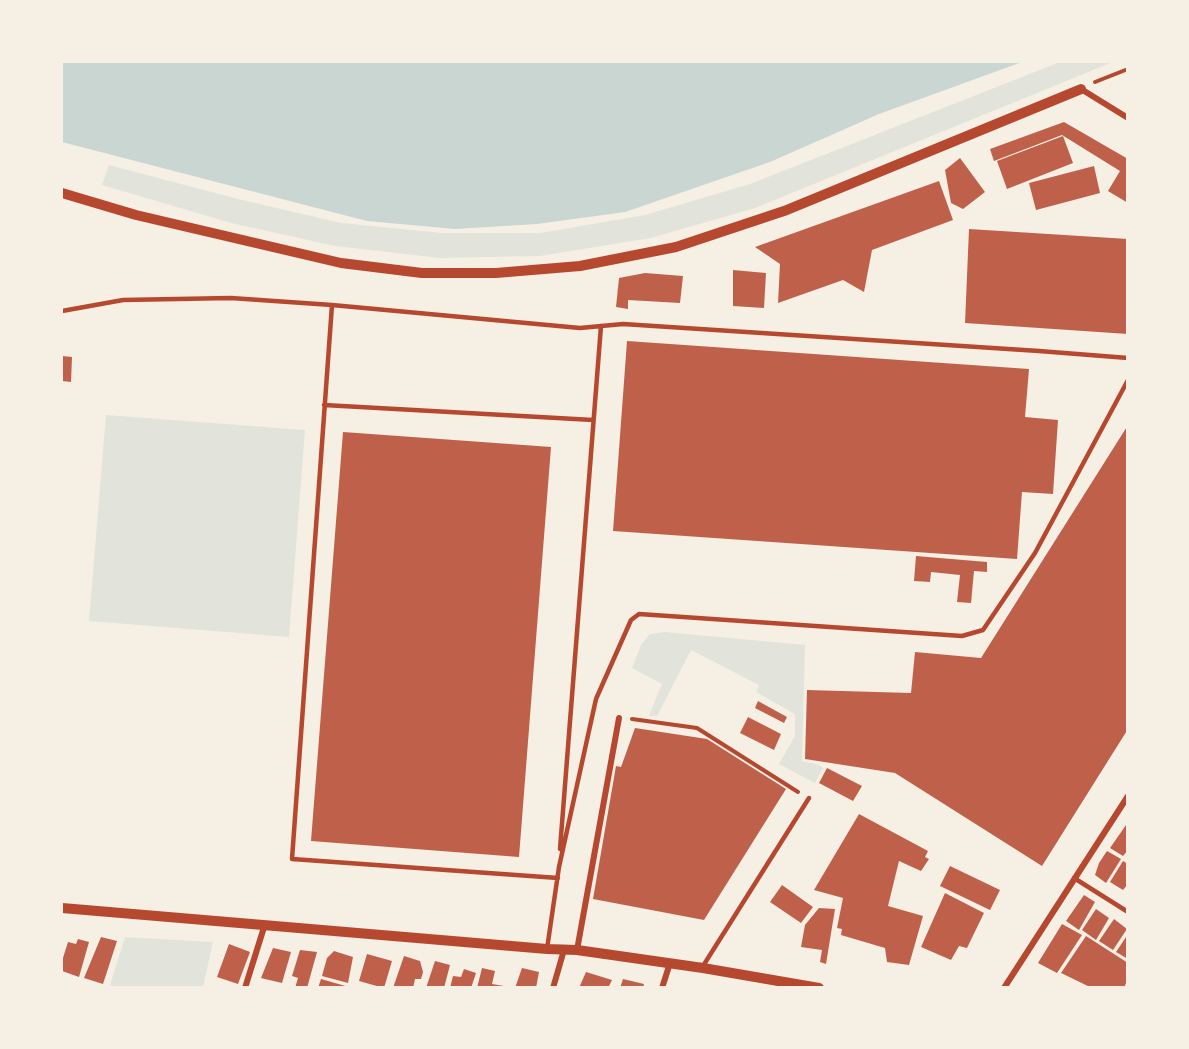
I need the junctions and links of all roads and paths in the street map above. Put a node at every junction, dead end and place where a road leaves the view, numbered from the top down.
1 (1128, 69) edge
2 (1081, 89) junction
3 (1128, 118) edge
4 (62, 193) edge
5 (332, 305) junction
6 (62, 311) edge
7 (601, 326) junction
8 (1128, 358) edge
9 (1128, 380) edge
10 (324, 405) junction
11 (593, 420) junction
12 (619, 718) joint
13 (1128, 796) edge
14 (809, 798) joint
15 (1120, 807) junction
16 (1128, 812) edge
17 (559, 867) junction
18 (558, 878) junction
19 (1074, 878) junction
20 (62, 908) edge
21 (1128, 912) edge
22 (265, 924) junction
23 (547, 949) junction
24 (564, 950) junction
25 (577, 950) junction
26 (670, 963) junction
27 (703, 968) junction
28 (777, 984) edge
29 (245, 987) edge
30 (553, 987) edge
31 (662, 987) edge
32 (819, 987) edge
33 (1004, 987) edge

1 - 2 path
2 - 3 street
2 - 4 street
5 - 6 lane
5 - 7 lane
5 - 10 lane
7 - 8 lane
7 - 11 lane
9 - 17 lane
10 - 11 lane
10 - 18 lane
11 - 17 lane
12 - 14 path
12 - 25 street
13 - 15 street
14 - 27 lane
15 - 16 lane
15 - 19 street
17 - 18 lane
18 - 23 lane
19 - 21 lane
19 - 33 street
20 - 22 street
22 - 23 street
22 - 29 street
23 - 24 street
24 - 25 street
24 - 30 street
25 - 26 street
26 - 27 street
26 - 31 street
27 - 28 street
28 - 32 street

